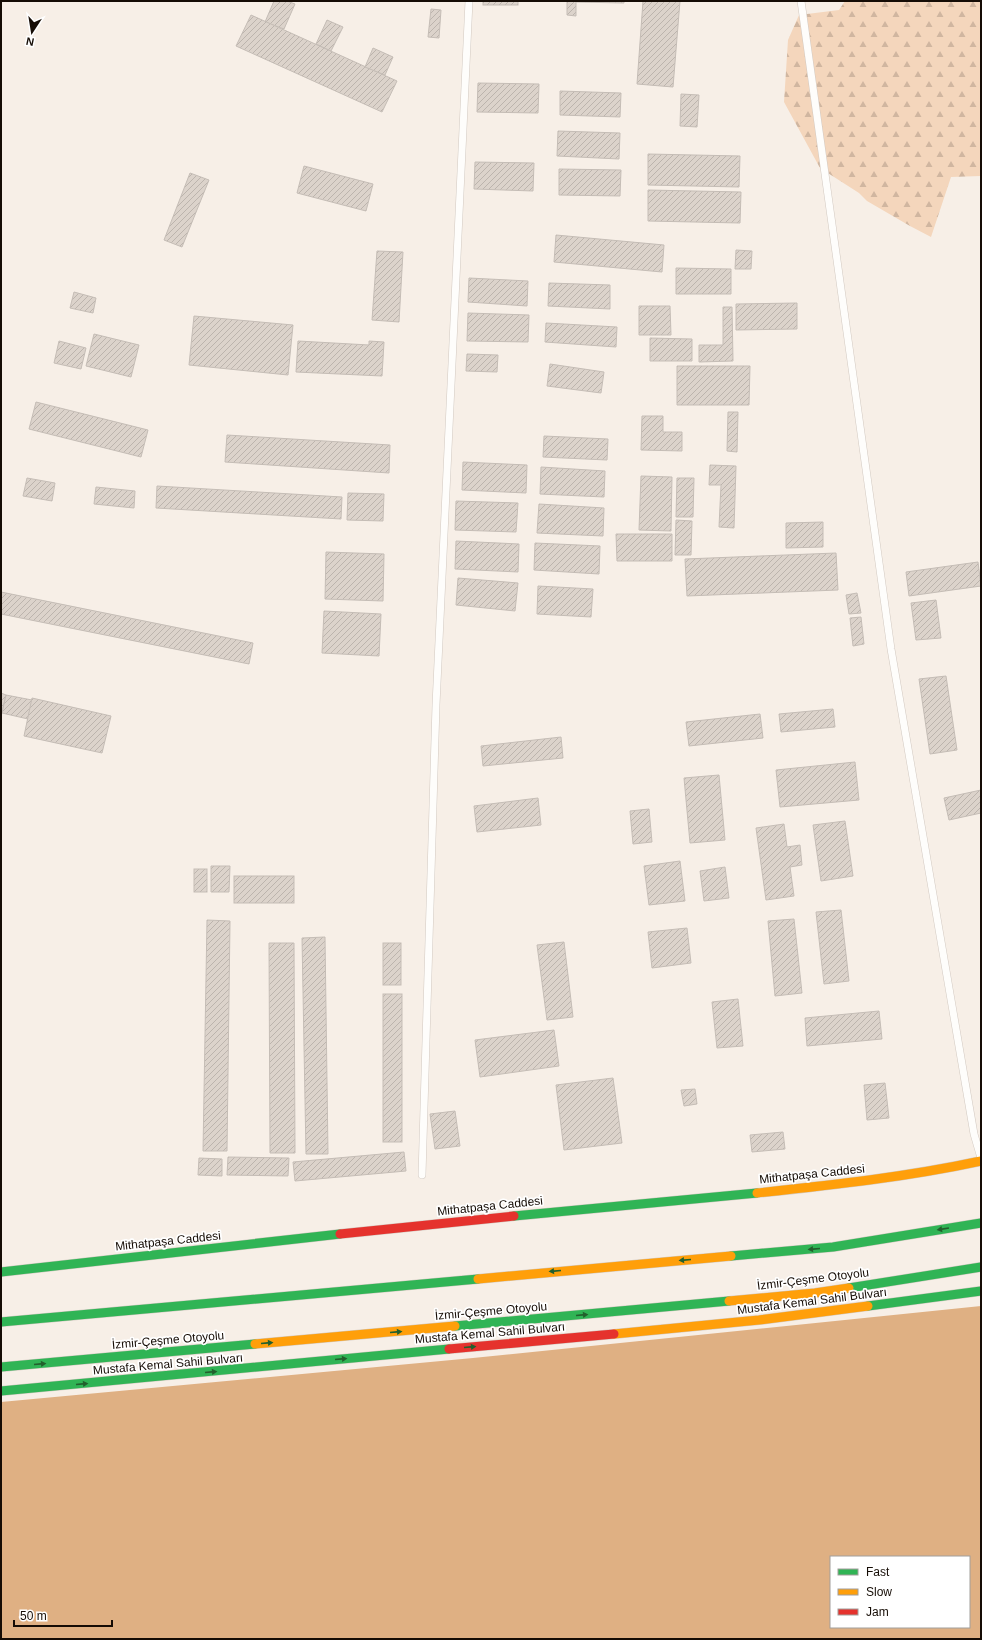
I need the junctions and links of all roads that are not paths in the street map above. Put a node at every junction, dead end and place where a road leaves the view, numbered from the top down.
1 (469, 1) edge
2 (801, 1) edge
3 (981, 1158) edge
4 (981, 1161) edge
5 (422, 1175) dead end
6 (981, 1223) edge
7 (981, 1267) edge
8 (1, 1272) edge
9 (981, 1292) edge
10 (1, 1322) edge
11 (1, 1367) edge
12 (1, 1391) edge

1 - 5 lane
2 - 3 lane
4 - 8 main road, Mithatpaşa Caddesi
6 -> 10 main road
11 -> 7 main road, İzmir-Çeşme Otoyolu
12 -> 9 main road, Mustafa Kemal Sahil Bulvarı

